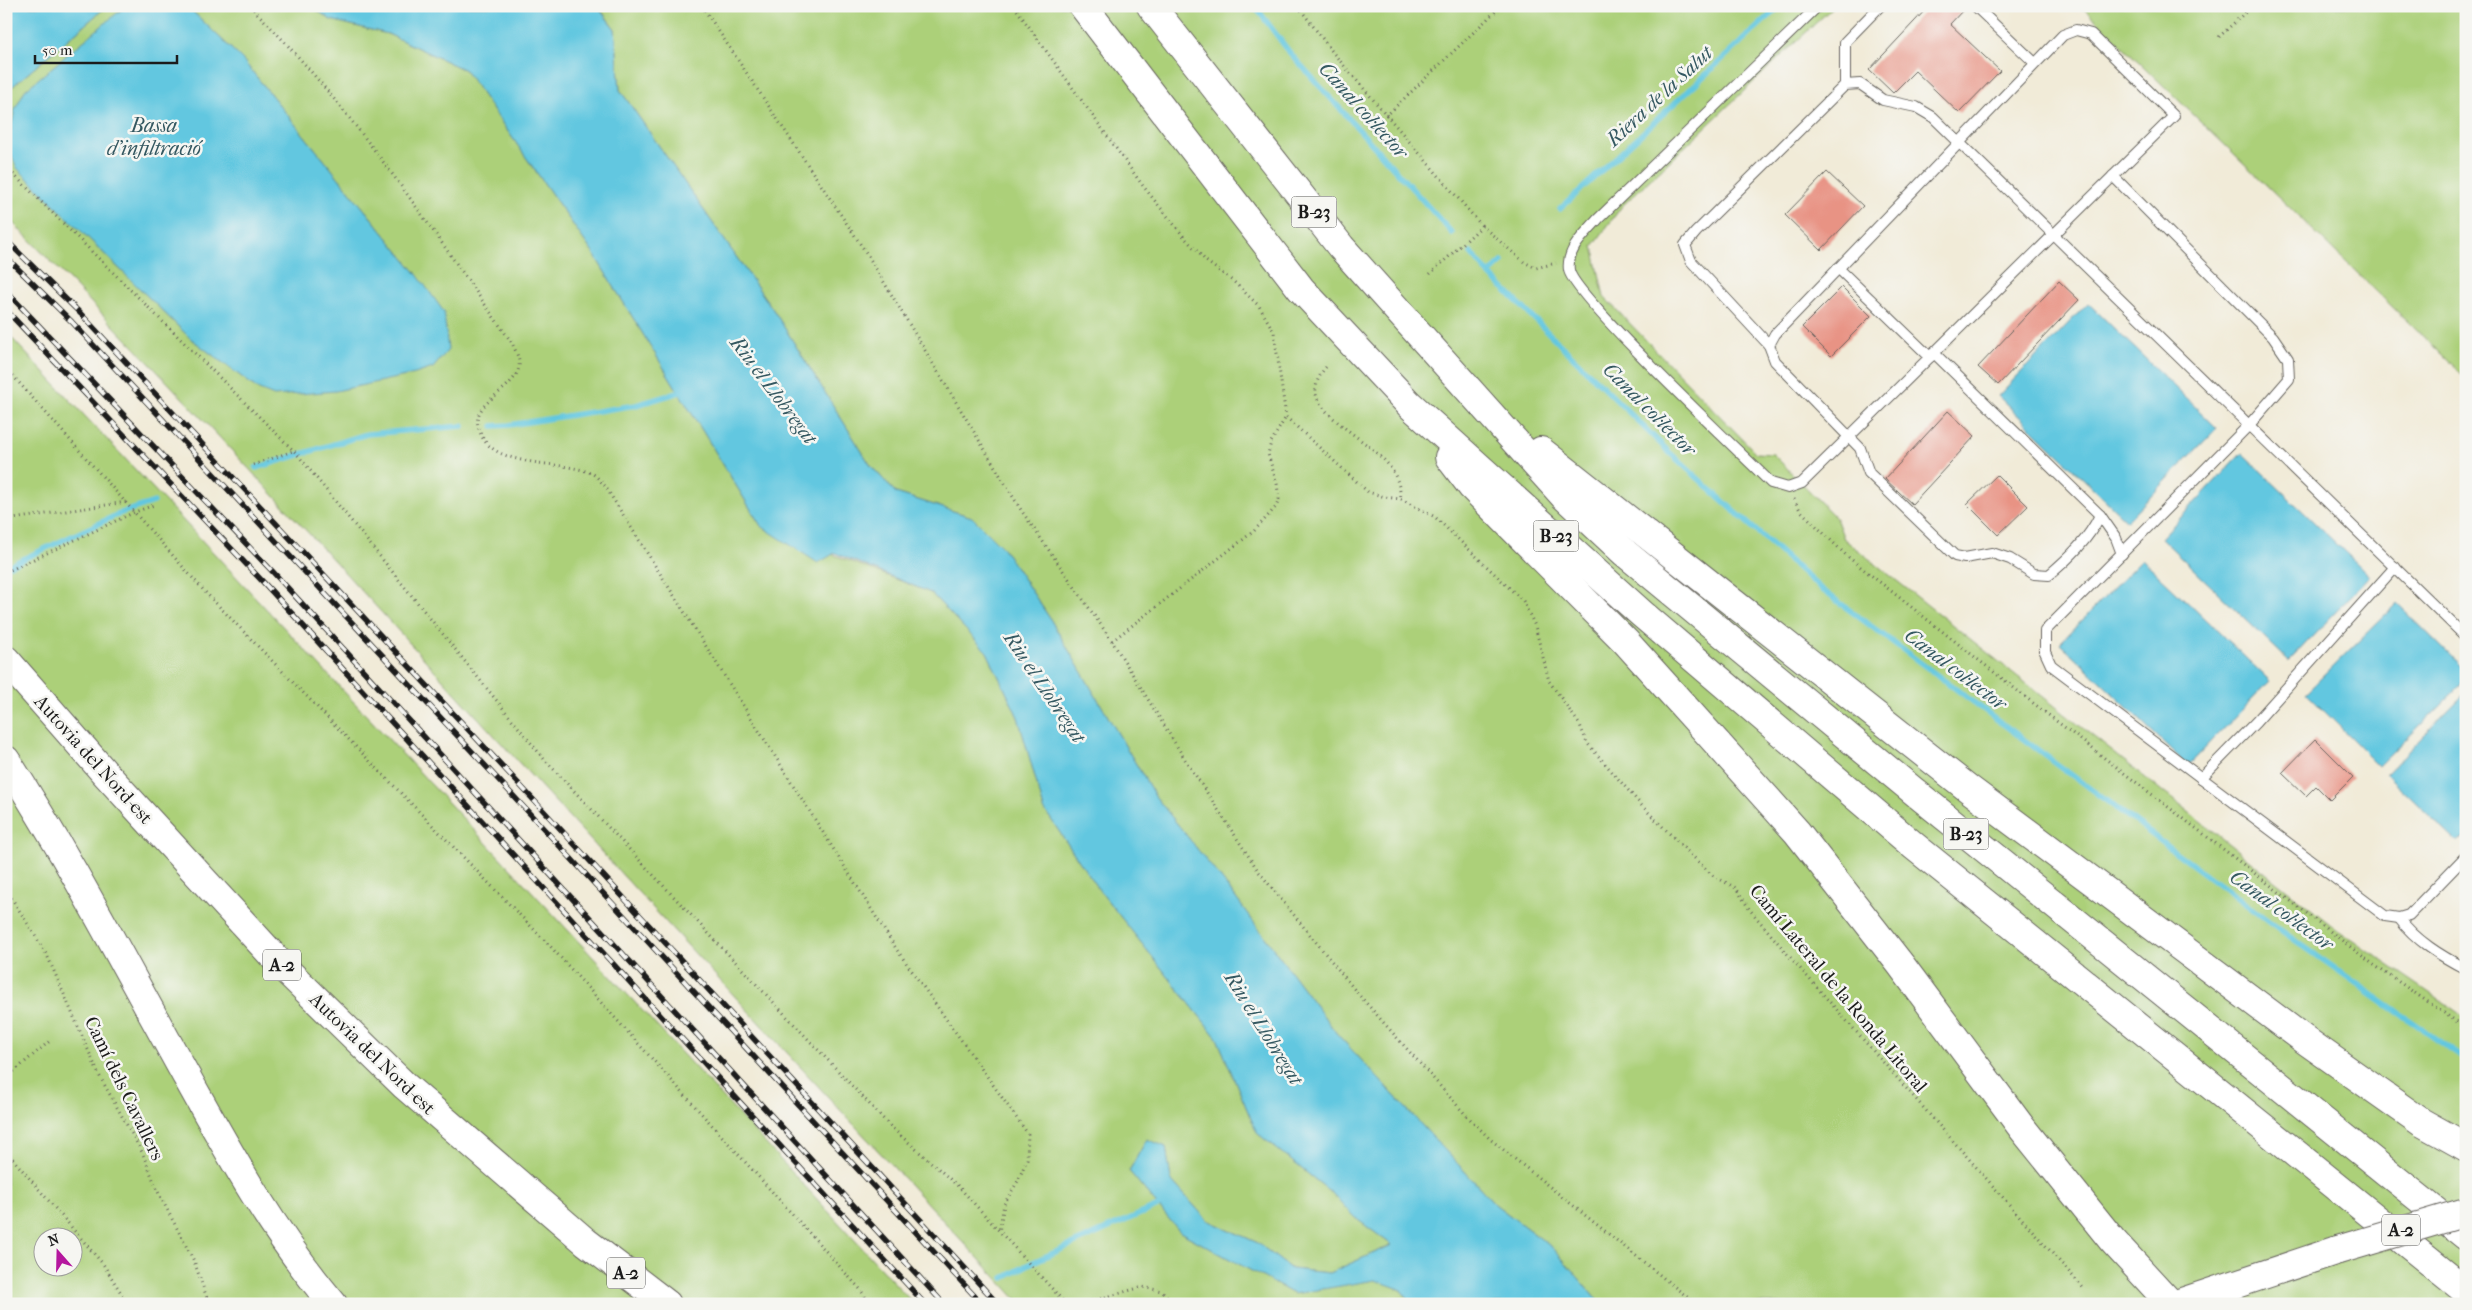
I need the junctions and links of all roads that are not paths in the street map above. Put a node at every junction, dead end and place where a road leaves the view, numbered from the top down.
1 (1083, 6) edge
2 (1151, 6) edge
3 (1818, 6) edge
4 (1880, 6) edge
5 (1974, 6) edge
6 (2035, 63) junction
7 (1845, 85) junction
8 (1959, 142) junction
9 (2113, 176) junction
10 (2054, 235) junction
11 (1838, 268) junction
12 (1769, 345) junction
13 (1932, 355) junction
14 (1409, 404) junction
15 (1488, 409) junction
16 (2249, 425) junction
17 (1848, 437) junction
18 (2100, 515) junction
19 (2122, 554) junction
20 (2395, 567) junction
21 (2466, 637) edge
22 (6, 660) edge
23 (6, 760) edge
24 (2201, 778) junction
25 (2466, 856) edge
26 (2399, 918) junction
27 (2466, 969) edge
28 (2466, 1147) edge
29 (2466, 1212) edge
30 (2466, 1236) edge
31 (2466, 1291) edge
32 (333, 1304) edge
33 (667, 1304) edge
34 (2171, 1304) edge
35 (2176, 1304) edge

1 - 14 highway, B-23
2 - 15 highway, B-23
3 - 17 lane
4 - 7 lane
5 - 6 lane
6 - 8 lane
6 - 9 lane
7 - 8 lane
7 - 12 lane
8 - 10 lane
8 - 11 lane
9 - 10 lane
9 - 16 lane
10 - 13 lane
10 - 16 lane
11 - 12 lane
11 - 13 lane
12 - 17 lane
13 - 17 lane
13 - 18 lane
14 - 31 highway, B-23
14 - 34 highway
15 - 28 highway
15 - 30 highway, B-23
16 - 19 lane
16 - 20 lane
17 - 18 lane
18 - 19 lane
19 - 24 lane
20 - 21 lane
20 - 24 lane
22 - 33 highway, Autovia del Nord-est / A-2
23 - 32 highway
24 - 26 lane
25 - 26 lane
26 - 27 lane
29 - 35 highway, A-2, bridge

